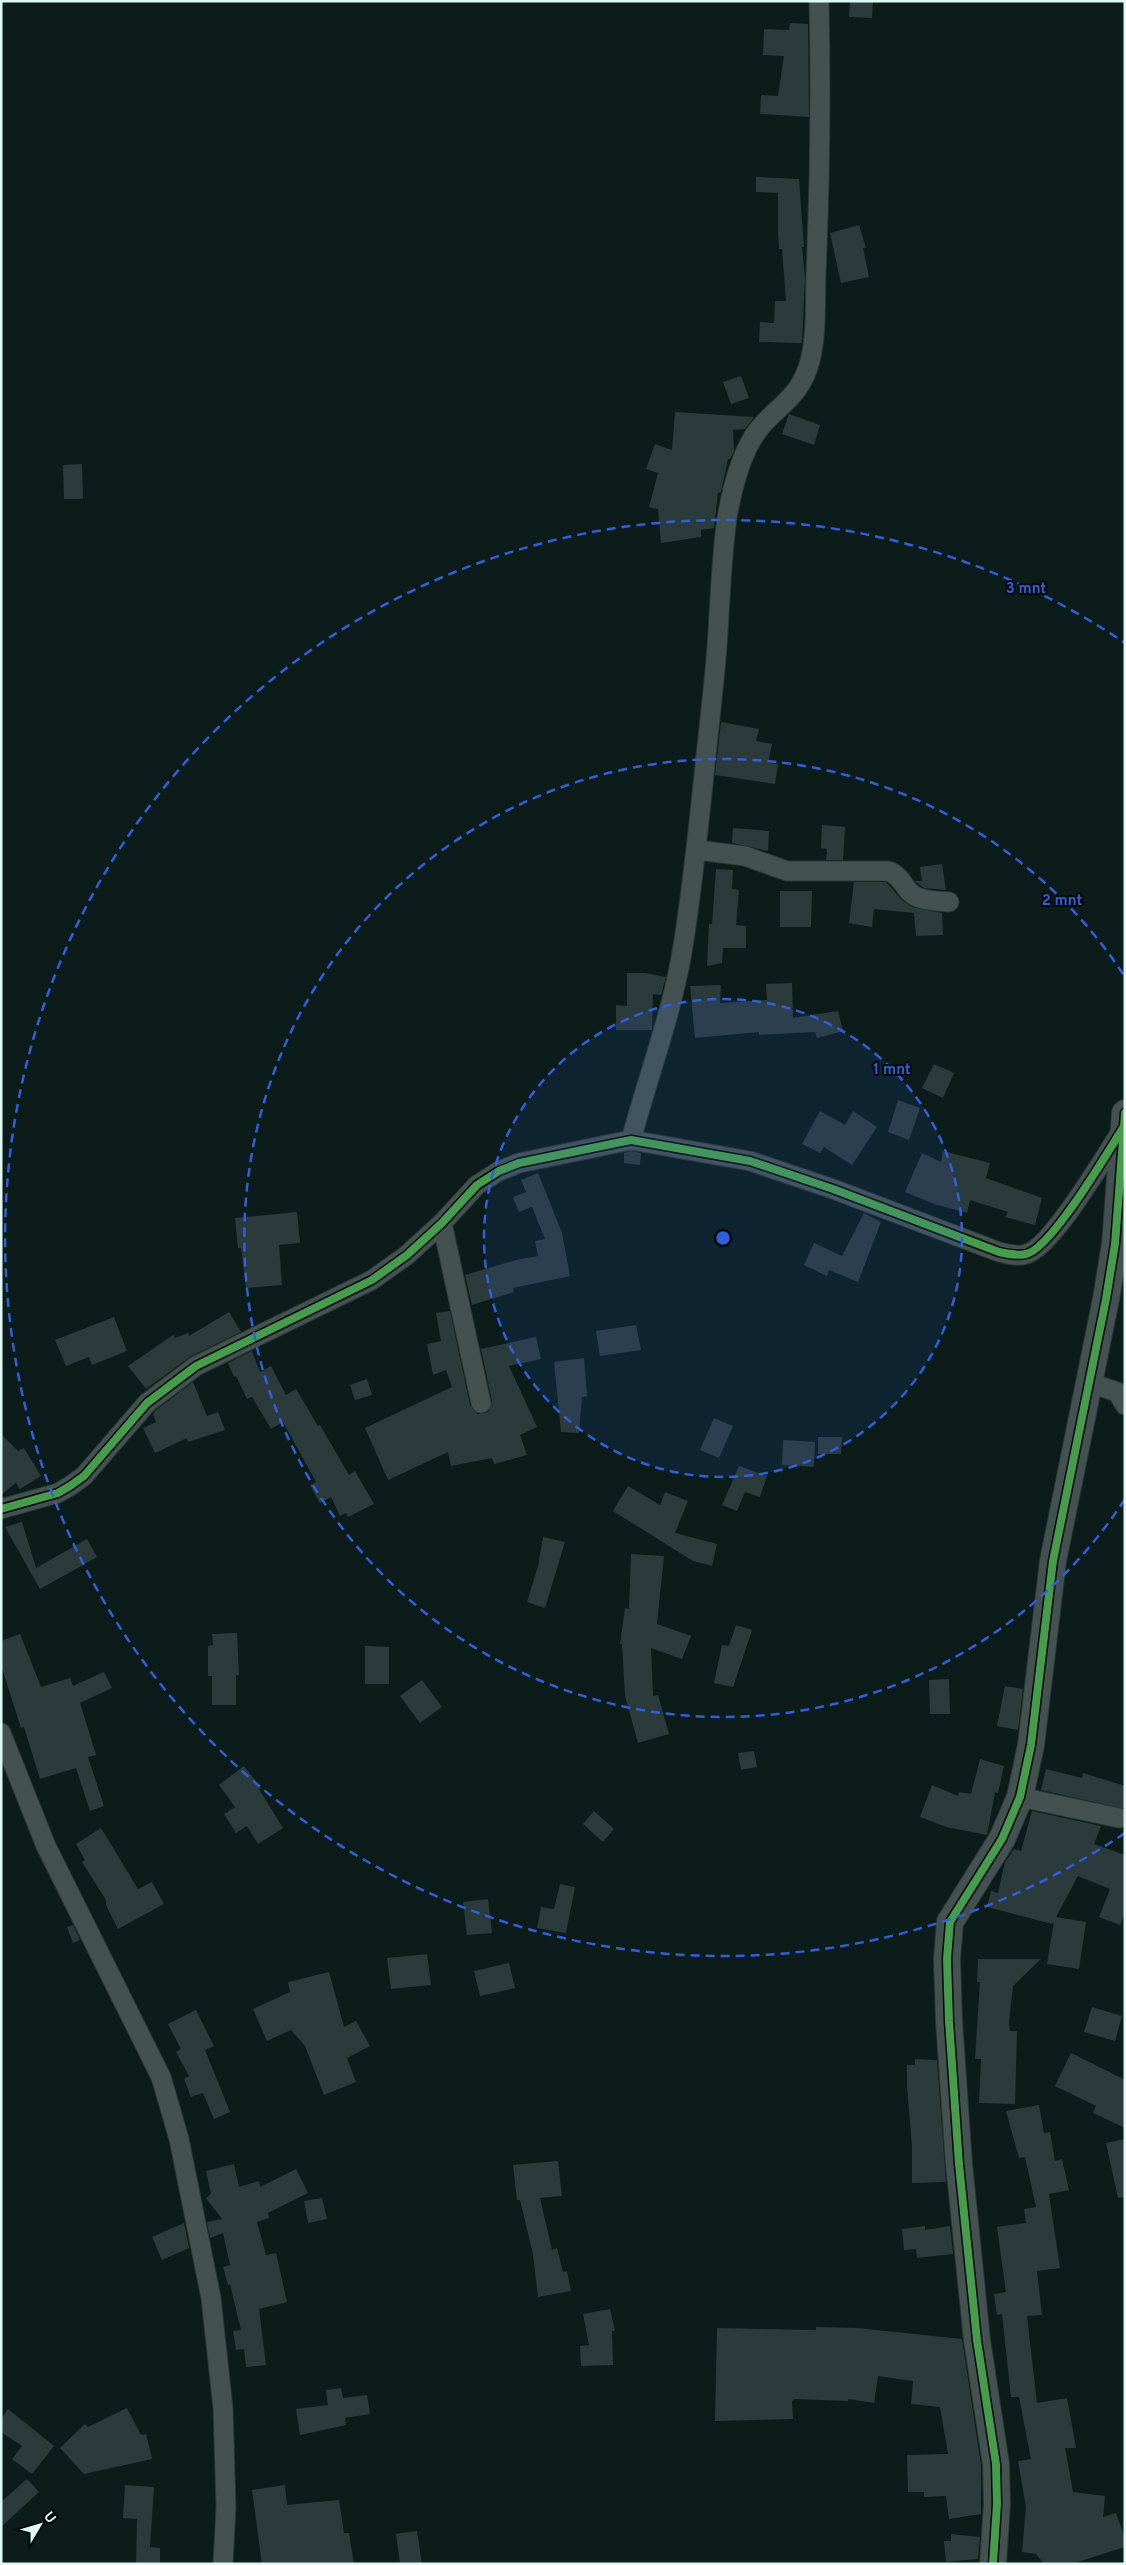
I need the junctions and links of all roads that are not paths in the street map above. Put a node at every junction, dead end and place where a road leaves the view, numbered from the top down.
1 (819, 1) edge
2 (697, 850) junction
3 (949, 902) dead end
4 (1124, 1120) edge
5 (632, 1140) junction
6 (442, 1223) junction
7 (1088, 1382) junction
8 (481, 1403) dead end
9 (1125, 1405) edge
10 (1, 1509) edge
11 (1, 1733) edge
12 (1020, 1796) junction
13 (1119, 1818) dead end
14 (223, 2564) edge
15 (993, 2564) edge

1 - 2 street
2 - 3 street
2 - 5 street
4 - 5 street
4 - 7 street
5 - 6 street
6 - 8 street
6 - 10 street
7 - 9 street
7 - 12 street
11 - 14 street
12 - 13 street
12 - 15 street

